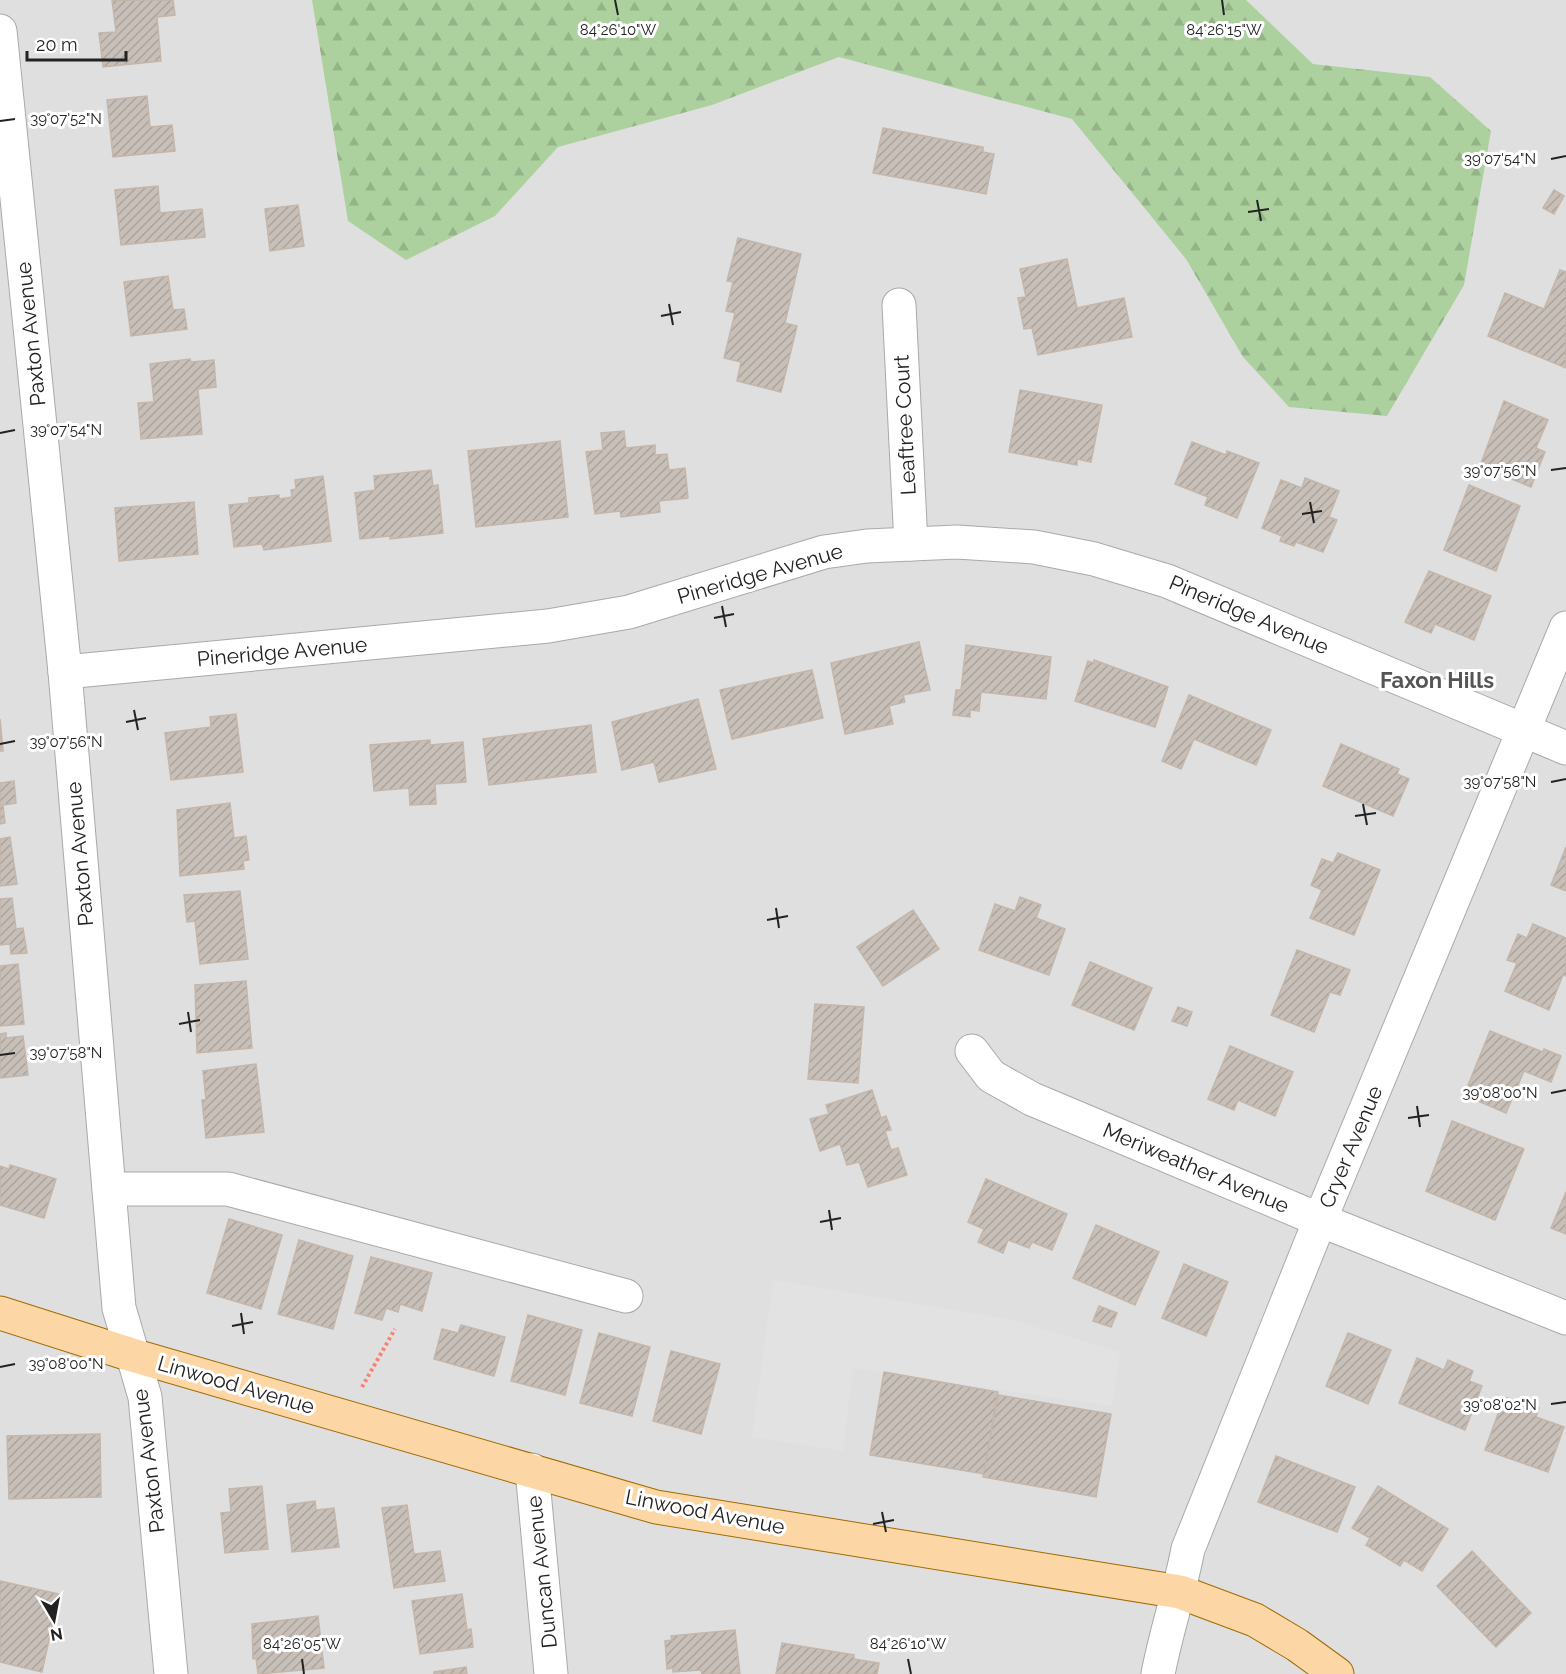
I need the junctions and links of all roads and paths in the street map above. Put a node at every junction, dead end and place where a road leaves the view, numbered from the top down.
1 (0, 31) edge
2 (6, 139) edge
3 (899, 305) dead end
4 (911, 544) junction
5 (1566, 628) edge
6 (65, 672) junction
7 (1524, 731) junction
8 (1566, 748) edge
9 (972, 1052) dead end
10 (109, 1189) junction
11 (1320, 1220) junction
12 (627, 1296) dead end
13 (0, 1313) edge
14 (1566, 1318) edge
15 (395, 1329) dead end
16 (132, 1355) junction
17 (353, 1419) junction
18 (532, 1470) junction
19 (1180, 1592) junction
20 (171, 1674) edge
21 (551, 1674) edge
22 (1158, 1674) edge
23 (1337, 1674) edge

1 - 2 street, Paxton Avenue
2 - 6 street, Paxton Avenue
3 - 4 street, Leaftree Court
4 - 6 street, Pineridge Avenue
4 - 7 street, Pineridge Avenue
5 - 7 street, Cryer Avenue
6 - 10 street, Paxton Avenue
7 - 8 street, Pineridge Avenue
7 - 11 street, Cryer Avenue
9 - 11 street, Meriweather Avenue
10 - 12 street
10 - 16 street, Paxton Avenue
11 - 14 street, Meriweather Avenue
11 - 19 street, Cryer Avenue
13 - 16 main road, Linwood Avenue
15 - 17 path
16 - 17 main road, Linwood Avenue
16 - 20 street, Paxton Avenue
17 - 18 main road, Linwood Avenue
18 - 19 main road, Linwood Avenue
18 - 21 street, Duncan Avenue
19 - 22 street, Cryer Avenue
19 - 23 main road, Linwood Avenue

